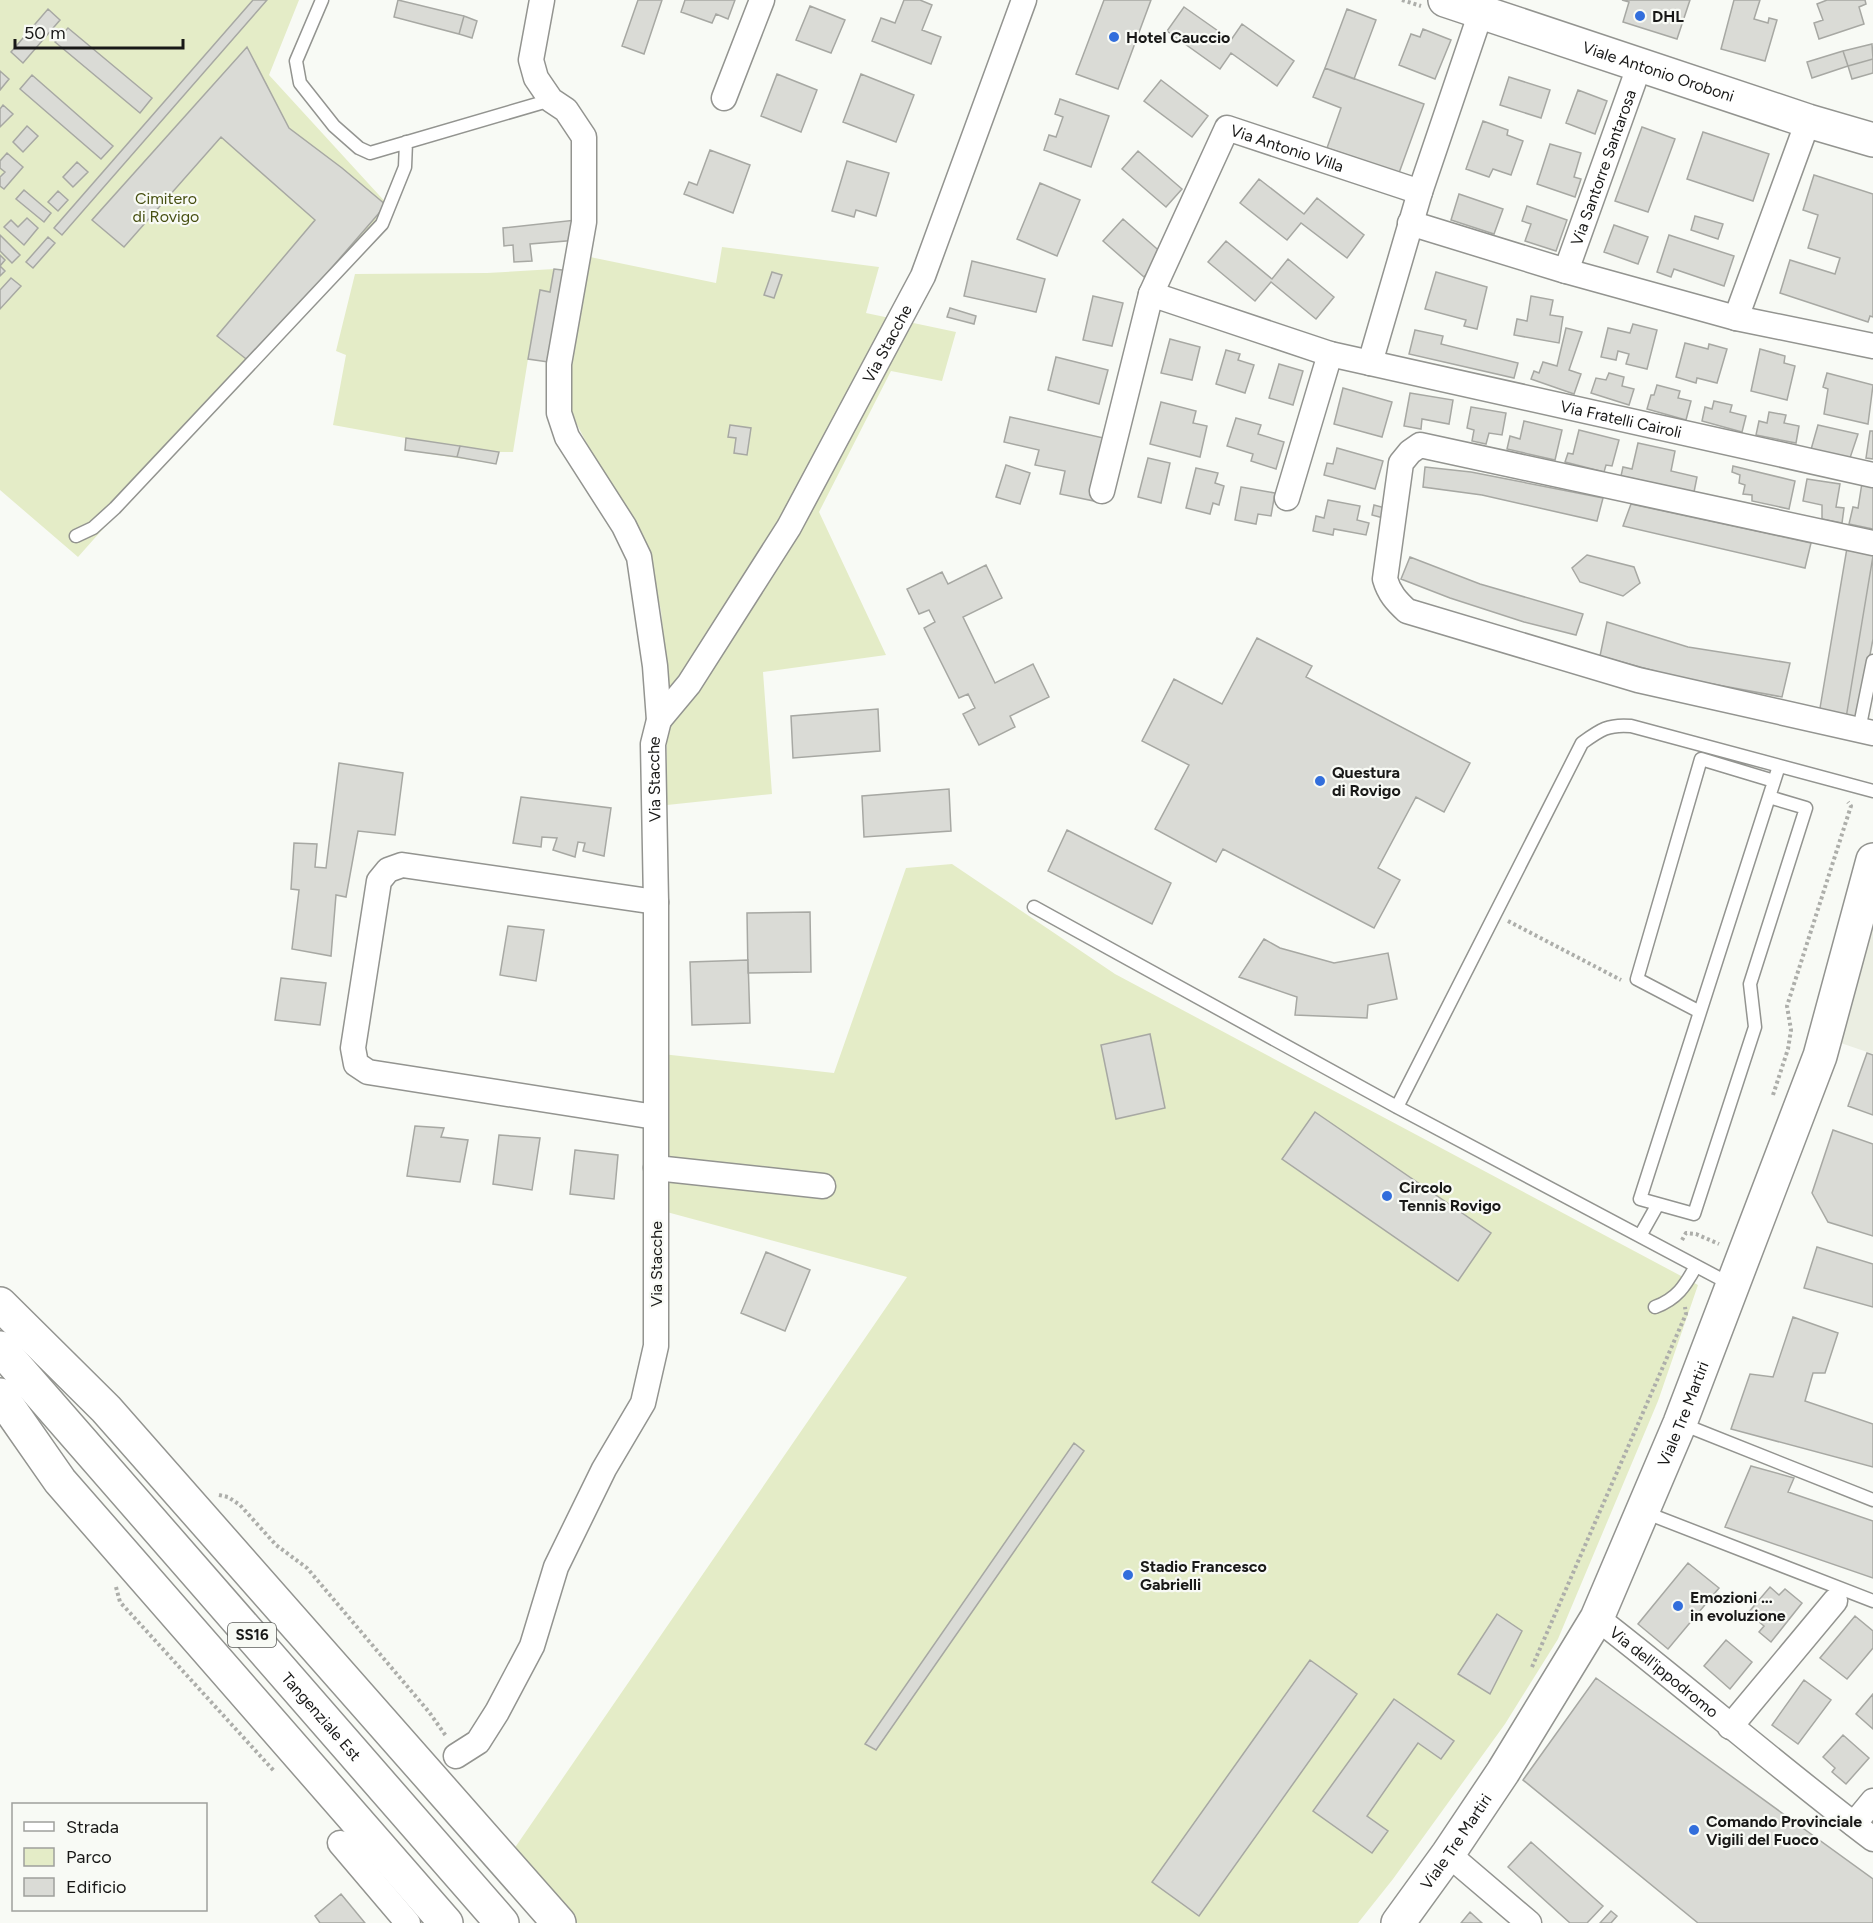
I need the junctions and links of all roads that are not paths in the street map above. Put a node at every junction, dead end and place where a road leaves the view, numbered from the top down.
1 (322, 0) edge
2 (542, 0) edge
3 (762, 0) edge
4 (1024, 0) edge
5 (1445, 0) edge
6 (1481, 12) junction
7 (1640, 64) junction
8 (724, 98) dead end
9 (551, 100) junction
10 (1808, 121) junction
11 (1873, 140) edge
12 (406, 142) junction
13 (1420, 192) junction
14 (1410, 223) junction
15 (1566, 271) junction
16 (1151, 294) junction
17 (1736, 318) junction
18 (1873, 346) edge
19 (1330, 354) junction
20 (1370, 363) junction
21 (1873, 475) edge
22 (1102, 490) dead end
23 (1287, 498) dead end
24 (76, 536) dead end
25 (1873, 543) edge
26 (1873, 662) edge
27 (659, 720) junction
28 (1866, 732) edge
29 (1779, 766) junction
30 (1774, 781) junction
31 (1873, 791) edge
32 (1769, 798) junction
33 (1873, 860) edge
34 (656, 902) junction
35 (1034, 907) dead end
36 (1700, 1012) junction
37 (1396, 1107) junction
38 (655, 1117) junction
39 (656, 1168) junction
40 (823, 1186) dead end
41 (1658, 1204) junction
42 (1640, 1236) junction
43 (1696, 1266) junction
44 (1733, 1286) junction
45 (0, 1304) edge
46 (1655, 1307) dead end
47 (0, 1348) edge
48 (0, 1395) edge
49 (1680, 1424) junction
50 (1873, 1500) edge
51 (1643, 1511) junction
52 (1835, 1601) dead end
53 (1873, 1601) edge
54 (1597, 1618) junction
55 (1730, 1726) junction
56 (456, 1756) road end
57 (1873, 1801) edge
58 (1854, 1824) junction
59 (1873, 1839) edge
60 (339, 1843) dead end
61 (1448, 1854) junction
62 (408, 1923) edge
63 (446, 1923) edge
64 (502, 1923) edge
65 (559, 1923) edge
66 (1398, 1923) edge
67 (1529, 1923) edge

1 - 12 lane
2 - 9 street, Via Stacche
3 - 8 street
4 - 27 street, Via Stacche
5 - 6 main road, Viale Antonio Oroboni
6 - 7 main road, Viale Antonio Oroboni
6 - 13 street
7 - 10 main road, Viale Antonio Oroboni
7 - 15 street, Via Santorre Santarosa
9 - 12 lane
9 - 27 street, Via Stacche
10 - 11 main road, Viale Antonio Oroboni
10 - 17 street
12 - 24 lane
13 - 14 street
13 - 16 street, Via Antonio Villa
14 - 15 street
14 - 20 street
15 - 17 street
16 - 19 street
16 - 22 street, Via Antonio Villa
17 - 18 street
19 - 20 street
19 - 23 street
20 - 21 street, Via Fratelli Cairoli
25 - 28 street
26 - 28 lane
27 - 34 street, Via Stacche
29 - 30 lane
29 - 31 lane
29 - 37 lane
30 - 32 lane
30 - 36 lane
32 - 36 lane
32 - 41 lane
33 - 44 main road, Viale Tre Martiri
34 - 38 street, Via Stacche
34 - 38 street
35 - 37 lane
36 - 41 lane
37 - 42 lane
38 - 39 street, Via Stacche
39 - 40 street
39 - 56 street, Via Stacche
41 - 42 lane
42 - 43 lane
43 - 44 lane
43 - 46 lane
44 - 49 main road, Viale Tre Martiri
45 - 65 main road
47 - 64 main road, Tangenziale Est / SS16
48 - 63 main road
49 - 50 lane
49 - 51 main road, Viale Tre Martiri
51 - 53 lane
51 - 54 main road, Viale Tre Martiri
52 - 55 street, Via dell'ippodromo
54 - 55 street, Via dell'ippodromo
54 - 61 main road, Viale Tre Martiri
55 - 58 street, Via dell'ippodromo
57 - 58 street
58 - 59 street, Via dell'ippodromo
60 - 62 street
61 - 66 main road, Viale Tre Martiri
61 - 67 street

